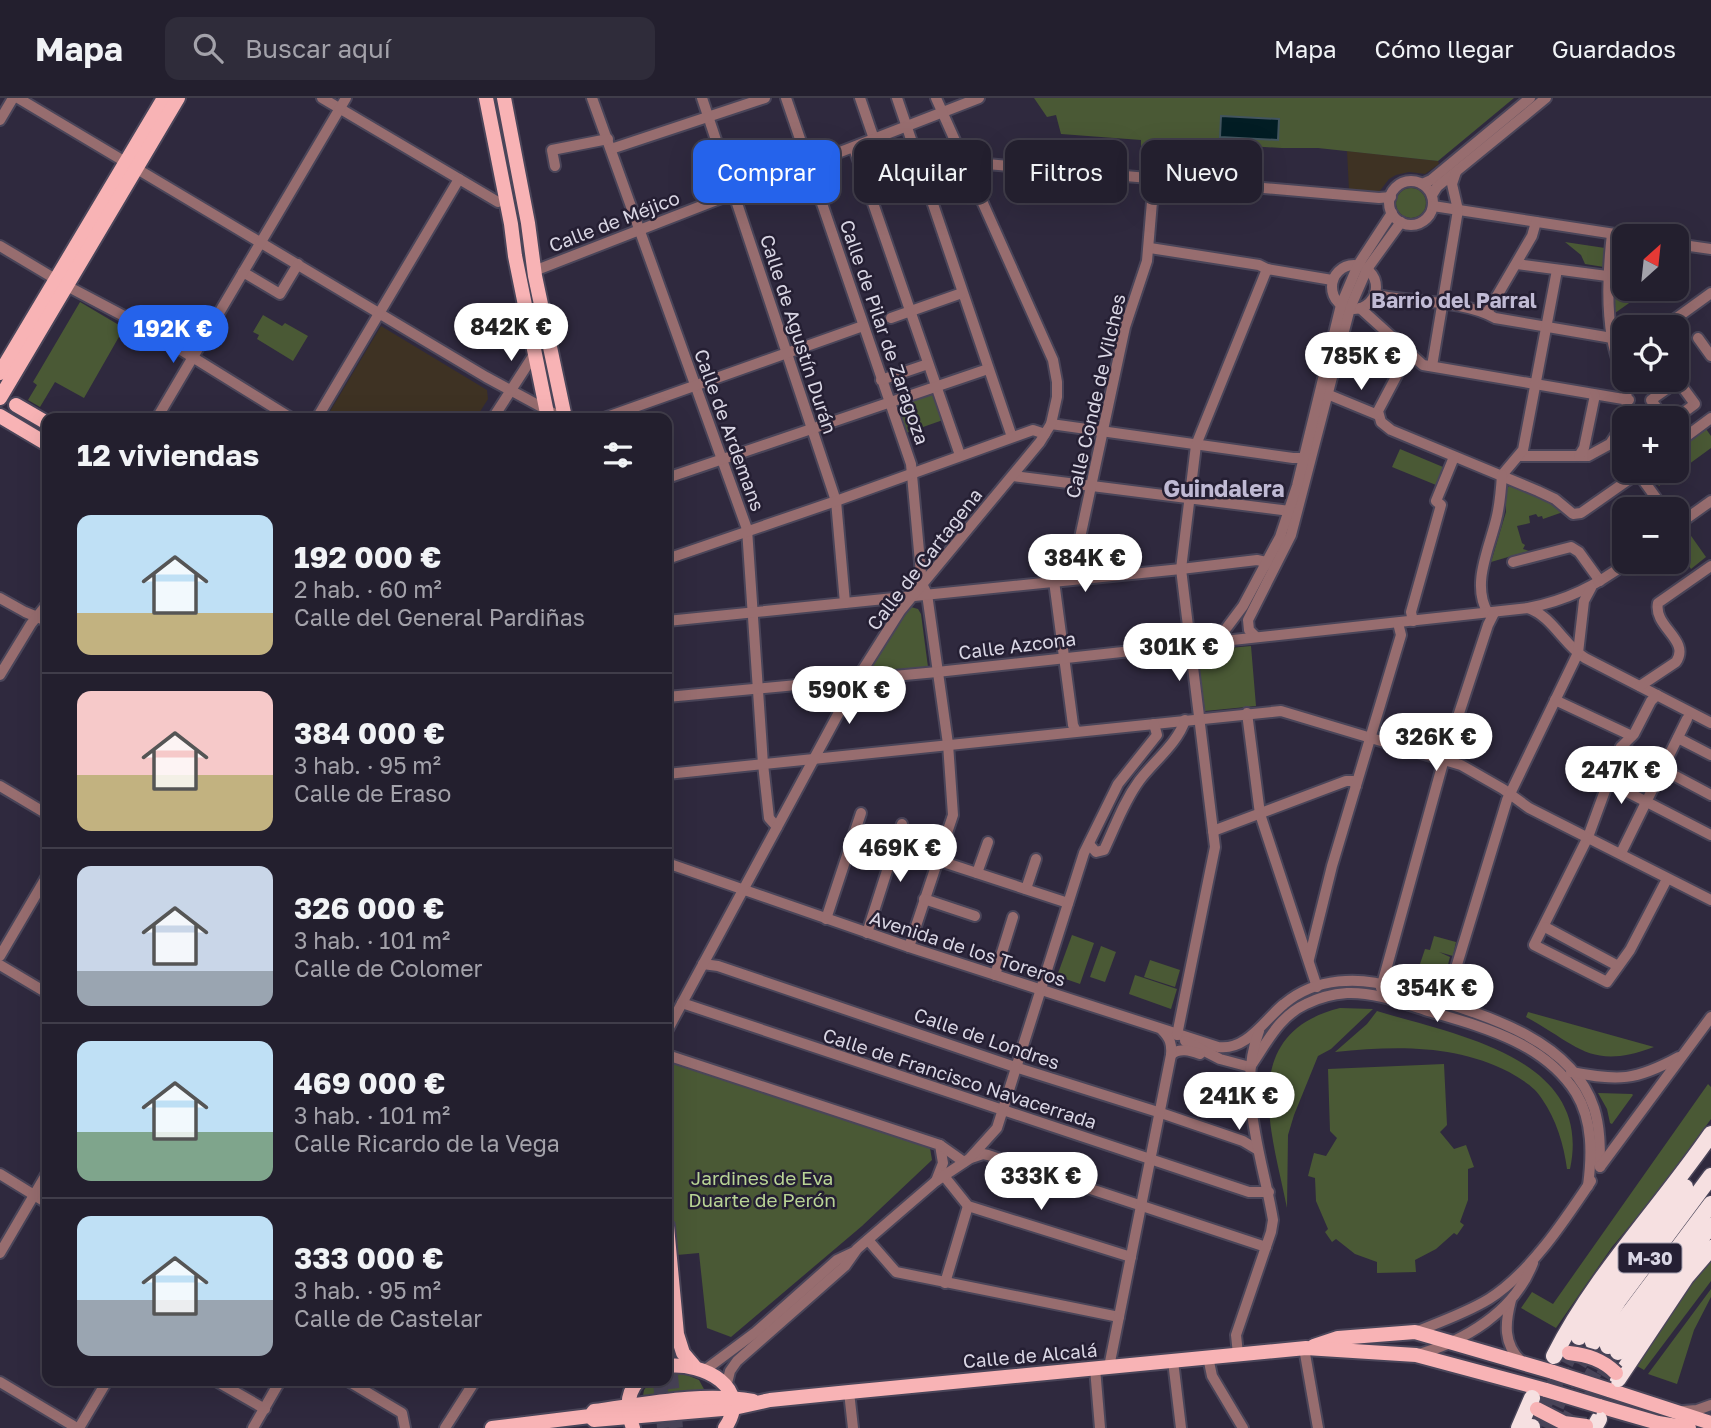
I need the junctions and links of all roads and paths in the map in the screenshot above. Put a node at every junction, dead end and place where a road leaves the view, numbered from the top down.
1 (15, 98) edge
2 (164, 98) edge
3 (178, 98) edge
4 (322, 98) edge
5 (346, 98) edge
6 (476, 98) edge
7 (486, 98) edge
8 (494, 98) edge
9 (504, 98) edge
10 (592, 98) edge
11 (702, 98) edge
12 (765, 98) edge
13 (786, 98) edge
14 (859, 98) edge
15 (897, 98) edge
16 (936, 98) edge
17 (979, 98) edge
18 (1530, 98) edge
19 (1546, 98) edge
20 (340, 109) junction
21 (942, 113) junction
22 (708, 117) junction
23 (0, 120) edge
24 (906, 125) junction
25 (874, 139) joint
26 (716, 140) edge
27 (801, 140) edge
28 (954, 140) edge
29 (609, 144) junction
30 (854, 148) edge
31 (840, 153) edge
32 (132, 164) junction
33 (991, 164) edge
34 (555, 166) dead end
35 (1456, 172) junction
36 (1141, 177) edge
37 (458, 179) junction
38 (1422, 184) junction
39 (1262, 188) edge
40 (1391, 197) junction
41 (1432, 200) junction
42 (498, 202) junction
43 (709, 203) edge
44 (737, 203) edge
45 (823, 203) edge
46 (873, 203) edge
47 (982, 203) edge
48 (1153, 203) edge
49 (1458, 210) junction
50 (1392, 213) junction
51 (1401, 222) junction
52 (1536, 222) junction
53 (640, 230) junction
54 (1612, 234) joint
55 (261, 241) junction
56 (0, 246) edge
57 (1689, 246) edge
58 (1150, 248) junction
59 (1711, 250) edge
60 (531, 253) junction
61 (515, 256) junction
62 (298, 264) junction
63 (1517, 264) junction
64 (1363, 267) junction
65 (1268, 269) junction
66 (1557, 270) junction
67 (534, 271) junction
68 (243, 272) junction
69 (1608, 276) junction
70 (1332, 280) junction
71 (61, 282) junction
72 (962, 293) junction
73 (1375, 293) junction
74 (1711, 293) edge
75 (1443, 304) junction
76 (1351, 307) junction
77 (910, 312) junction
78 (380, 313) junction
79 (1488, 313) junction
80 (1681, 315) edge
81 (891, 318) dead end
82 (863, 326) junction
83 (1547, 327) junction
84 (1612, 338) joint
85 (1698, 338) dead end
86 (788, 352) junction
87 (535, 353) junction
88 (1410, 355) junction
89 (1711, 356) edge
90 (191, 358) junction
91 (928, 364) junction
92 (1432, 366) junction
93 (988, 369) junction
94 (0, 373) edge
95 (881, 380) junction
96 (1536, 385) junction
97 (696, 386) junction
98 (935, 386) junction
99 (512, 390) junction
100 (1627, 392) edge
101 (1327, 394) junction
102 (1595, 395) junction
103 (0, 396) edge
104 (1629, 400) junction
105 (889, 402) junction
106 (1695, 404) junction
107 (16, 405) joint
108 (1628, 406) edge
109 (1655, 406) edge
110 (1689, 408) edge
111 (160, 413) edge
112 (283, 413) edge
113 (320, 413) edge
114 (496, 413) edge
115 (546, 413) edge
116 (548, 413) edge
117 (562, 413) edge
118 (618, 413) edge
119 (1378, 415) junction
120 (0, 416) edge
121 (42, 420) edge
122 (1710, 420) edge
123 (813, 429) junction
124 (1048, 429) junction
125 (1102, 432) junction
126 (1689, 435) edge
127 (1012, 437) junction
128 (42, 441) edge
129 (1612, 442) edge
130 (1196, 445) junction
131 (960, 455) junction
132 (1308, 456) junction
133 (1520, 456) junction
134 (1579, 456) junction
135 (1454, 457) junction
136 (721, 460) junction
137 (912, 472) junction
138 (1502, 475) junction
139 (672, 476) edge
140 (1013, 476) junction
141 (1624, 483) edge
142 (1090, 487) junction
143 (1191, 499) junction
144 (836, 501) junction
145 (1711, 501) edge
146 (1290, 511) junction
147 (1689, 517) edge
148 (747, 531) junction
149 (672, 557) edge
150 (1513, 562) dead end
151 (1267, 564) junction
152 (1711, 566) edge
153 (1181, 569) junction
154 (1612, 573) edge
155 (1071, 580) junction
156 (1054, 582) junction
157 (1596, 584) junction
158 (924, 589) junction
159 (912, 596) junction
160 (0, 598) edge
161 (845, 603) junction
162 (1528, 608) junction
163 (752, 613) junction
164 (1491, 613) junction
165 (42, 619) edge
166 (672, 621) edge
167 (1413, 621) junction
168 (1398, 623) junction
169 (1256, 637) junction
170 (1216, 642) junction
171 (1191, 644) junction
172 (1578, 653) junction
173 (1064, 657) junction
174 (937, 672) junction
175 (0, 675) edge
176 (857, 679) junction
177 (1640, 686) junction
178 (757, 688) junction
179 (1657, 695) junction
180 (672, 696) edge
181 (1555, 700) junction
182 (1247, 713) junction
183 (1199, 718) junction
184 (1687, 719) dead end
185 (1185, 720) junction
186 (1710, 720) edge
187 (1156, 729) junction
188 (1076, 731) junction
189 (1632, 736) junction
190 (1372, 737) junction
191 (1175, 738) junction
192 (1678, 738) junction
193 (948, 744) junction
194 (1621, 747) junction
195 (1711, 755) edge
196 (814, 759) junction
197 (1444, 759) junction
198 (764, 764) junction
199 (1662, 770) junction
200 (672, 773) edge
201 (1608, 782) junction
202 (0, 786) edge
203 (1356, 786) junction
204 (1509, 793) junction
205 (1711, 795) edge
206 (1647, 801) junction
207 (42, 811) edge
208 (861, 813) dead end
209 (1260, 814) junction
210 (902, 824) dead end
211 (777, 827) junction
212 (1213, 831) junction
213 (1711, 835) edge
214 (1588, 837) junction
215 (988, 842) dead end
216 (1089, 844) junction
217 (1621, 853) junction
218 (1036, 859) dead end
219 (937, 860) junction
220 (672, 865) edge
221 (977, 873) junction
222 (1667, 879) junction
223 (42, 885) edge
224 (1026, 889) junction
225 (743, 890) junction
226 (924, 899) junction
227 (1711, 900) edge
228 (1069, 903) junction
229 (975, 916) dead end
230 (1013, 918) dead end
231 (1318, 918) junction
232 (826, 919) junction
233 (1296, 921) junction
234 (1545, 927) junction
235 (867, 933) junction
236 (909, 947) junction
237 (0, 956) edge
238 (1309, 959) junction
239 (703, 964) junction
240 (0, 965) edge
241 (1618, 967) junction
242 (995, 975) junction
243 (1382, 983) junction
244 (1317, 986) junction
245 (42, 990) edge
246 (1040, 990) junction
247 (1382, 997) junction
248 (681, 1003) junction
249 (1407, 1004) junction
250 (1445, 1004) junction
251 (1711, 1017) edge
252 (672, 1021) edge
253 (1260, 1028) junction
254 (1162, 1030) junction
255 (1178, 1035) junction
256 (1684, 1054) junction
257 (1171, 1055) junction
258 (672, 1057) edge
259 (1220, 1059) junction
260 (1552, 1065) junction
261 (1250, 1066) junction
262 (1015, 1067) junction
263 (1574, 1073) junction
264 (1001, 1110) junction
265 (1161, 1113) junction
266 (1020, 1116) junction
267 (997, 1128) junction
268 (1711, 1134) edge
269 (940, 1145) junction
270 (1258, 1150) junction
271 (1711, 1151) edge
272 (993, 1156) junction
273 (1152, 1160) junction
274 (966, 1161) junction
275 (1600, 1167) junction
276 (1711, 1168) edge
277 (0, 1174) edge
278 (1711, 1176) edge
279 (940, 1178) junction
280 (42, 1181) edge
281 (1588, 1186) junction
282 (1269, 1192) junction
283 (34, 1195) junction
284 (42, 1200) edge
285 (1711, 1204) edge
286 (968, 1206) junction
287 (1142, 1207) junction
288 (1681, 1216) junction
289 (1711, 1226) edge
290 (868, 1240) junction
291 (1266, 1247) junction
292 (1711, 1248) edge
293 (854, 1252) junction
294 (0, 1253) edge
295 (1536, 1256) junction
296 (1131, 1257) junction
297 (672, 1280) edge
298 (945, 1283) junction
299 (1511, 1300) junction
300 (1119, 1317) junction
301 (1415, 1332) junction
302 (1452, 1343) junction
303 (1600, 1344) junction
304 (1305, 1348) junction
305 (1238, 1354) junction
306 (1416, 1355) junction
307 (1208, 1357) junction
308 (1173, 1361) junction
309 (1523, 1363) junction
310 (1555, 1363) junction
311 (672, 1366) edge
312 (1102, 1367) junction
313 (700, 1368) junction
314 (0, 1382) edge
315 (1614, 1383) junction
316 (104, 1386) edge
317 (225, 1386) edge
318 (278, 1386) edge
319 (357, 1386) edge
320 (472, 1386) edge
321 (633, 1386) edge
322 (849, 1392) junction
323 (1537, 1396) junction
324 (731, 1398) junction
325 (1711, 1405) edge
326 (265, 1409) junction
327 (1675, 1411) junction
328 (630, 1417) edge
329 (1597, 1417) edge
330 (1711, 1423) edge
331 (1663, 1426) edge
332 (78, 1428) edge
333 (253, 1428) edge
334 (405, 1428) edge
335 (445, 1428) edge
336 (492, 1428) edge
337 (724, 1428) edge
338 (853, 1428) edge
339 (1100, 1428) edge
340 (1181, 1428) edge
341 (1243, 1428) edge
342 (1318, 1428) edge
343 (1528, 1428) edge
344 (1689, 1428) edge

1 - 23 street
1 - 32 street
2 - 32 main road
3 - 32 main road
4 - 20 street
5 - 20 street
6 - 42 main road
7 - 61 main road
8 - 60 main road
9 - 60 main road
10 - 29 street, Calle de Ardemans
11 - 22 street, Calle de Agustín Durán
12 - 22 street
13 - 27 street, Calle de Pilar de Zaragoza
14 - 25 street
15 - 24 street
16 - 21 street, Calle de Cartagena
17 - 21 street, Calle de Méjico
18 - 38 street
19 - 35 street
20 - 37 street
20 - 55 street
21 - 24 street, Calle de Méjico
21 - 28 street, Calle de Cartagena
22 - 26 street, Calle de Agustín Durán
22 - 29 street
24 - 25 street, Calle de Méjico
24 - 72 street
29 - 34 street
29 - 53 street, Calle de Ardemans
30 - 31 street, Calle de Méjico
32 - 55 street
32 - 71 main road
33 - 36 street
35 - 41 street
35 - 49 street
37 - 42 street
37 - 78 street
38 - 40 street
38 - 41 street
39 - 40 street
40 - 50 street
41 - 49 street
41 - 51 street
42 - 61 main road
43 - 53 street, Calle de Méjico
44 - 86 street, Calle de Agustín Durán
45 - 82 street, Calle de Pilar de Zaragoza
46 - 77 street
47 - 124 street, Calle de Cartagena
48 - 58 street, Calle Conde de Vilches
49 - 52 street
49 - 75 street
50 - 51 street
50 - 64 street
51 - 64 street
52 - 54 street
52 - 63 street
53 - 67 street, Calle de Méjico
53 - 97 street, Calle de Ardemans
54 - 69 street
55 - 62 street
55 - 68 street
56 - 71 street
57 - 59 street
58 - 65 street
58 - 125 street, Calle Conde de Vilches
60 - 67 main road
61 - 87 main road
62 - 68 street
62 - 78 street
63 - 66 street
63 - 79 street
64 - 70 street
64 - 73 street
64 - 76 street
65 - 70 street
65 - 130 street
66 - 69 street
66 - 83 street
67 - 117 main road
68 - 90 street
69 - 84 street
70 - 76 street
71 - 90 street
71 - 94 main road
71 - 103 main road
72 - 77 street
72 - 93 street
73 - 75 street
73 - 76 street
74 - 80 street
75 - 79 street
75 - 92 street
76 - 88 street
76 - 101 street
76 - 132 street
77 - 81 street
77 - 91 street
78 - 99 street
78 - 113 street
79 - 83 street
82 - 86 street
82 - 95 street, Calle de Pilar de Zaragoza
83 - 84 street
83 - 96 street
85 - 89 street
86 - 97 street
86 - 123 street, Calle de Agustín Durán
87 - 99 street
87 - 116 main road
88 - 92 street
88 - 119 street
90 - 111 street
90 - 112 street
91 - 95 street
91 - 98 street
92 - 96 street
93 - 98 street
93 - 127 street
95 - 105 street, Calle de Pilar de Zaragoza
96 - 102 street
96 - 133 street
97 - 118 street
97 - 136 street, Calle de Ardemans
98 - 105 street
98 - 131 street
99 - 114 street
99 - 115 street
100 - 104 street
101 - 119 street
101 - 132 street
102 - 104 street
102 - 134 street
103 - 107 street
104 - 108 street
105 - 123 street
105 - 137 street, Calle de Pilar de Zaragoza
106 - 109 street
106 - 110 street
106 - 122 street
107 - 121 main road
119 - 135 street
120 - 128 main road
122 - 126 street
123 - 136 street
123 - 144 street, Calle de Agustín Durán
124 - 125 street
124 - 127 street
124 - 140 street, Calle de Cartagena
125 - 130 street
125 - 142 street, Calle Conde de Vilches
127 - 131 street
129 - 134 street
130 - 132 street
130 - 143 street
131 - 137 street
132 - 146 street
132 - 169 street
133 - 134 street
133 - 138 street
135 - 138 street
135 - 167 street
136 - 139 street
136 - 148 street, Calle de Ardemans
137 - 144 street
137 - 158 street, Calle de Pilar de Zaragoza
138 - 141 street
138 - 164 street
140 - 142 street
140 - 158 street, Calle de Cartagena
142 - 143 street
142 - 155 street, Calle Conde de Vilches
143 - 146 street
143 - 153 street
144 - 148 street
144 - 161 street, Calle de Agustín Durán
145 - 147 street
146 - 151 street
148 - 149 street
148 - 163 street, Calle de Ardemans
150 - 157 street
151 - 153 street
151 - 170 street
152 - 177 street
153 - 155 street
153 - 171 street
154 - 157 street, Calle Azcona
155 - 156 street
156 - 158 street
156 - 173 street
157 - 162 street, Calle Azcona
157 - 172 street
158 - 159 street
158 - 174 street, Calle de Pilar de Zaragoza
159 - 161 street
159 - 176 street, Calle de Cartagena
160 - 165 street
161 - 163 street
162 - 164 street, Calle Azcona
162 - 172 street
163 - 166 street
163 - 178 street, Calle de Ardemans
164 - 167 street, Calle Azcona
164 - 197 street
165 - 175 street
167 - 168 street, Calle Azcona
168 - 169 street, Calle Azcona
168 - 190 street
169 - 170 street, Calle Azcona
170 - 171 street, Calle Azcona
171 - 173 street, Calle Azcona
171 - 183 street
172 - 177 street
172 - 181 street
173 - 174 street, Calle Azcona
173 - 188 street
174 - 176 street, Calle Azcona
174 - 193 street, Calle de Pilar de Zaragoza
176 - 178 street, Calle Azcona
176 - 196 street, Calle de Cartagena
177 - 179 street
178 - 180 street, Calle Azcona
178 - 198 street, Calle de Ardemans
179 - 186 street
179 - 189 street
181 - 189 street
181 - 204 street
182 - 183 street
182 - 190 street
182 - 209 street
183 - 185 street
183 - 212 street
184 - 192 street
185 - 187 street
185 - 191 street
187 - 188 street
187 - 191 street
187 - 216 street
188 - 193 street
189 - 194 street
190 - 197 street
190 - 203 street
191 - 216 street
192 - 195 street
192 - 199 street
193 - 196 street
193 - 219 street, Calle de Pilar de Zaragoza
194 - 199 street
194 - 201 street
196 - 198 street
196 - 211 street, Calle de Cartagena
197 - 204 street
197 - 243 street
198 - 200 street
198 - 211 street, Calle de Ardemans
199 - 205 street
199 - 206 street
201 - 206 street
201 - 214 street
202 - 207 street
203 - 209 street
203 - 231 street
204 - 214 street
204 - 250 street
206 - 213 street
206 - 217 street
208 - 232 street
209 - 212 street
209 - 233 street
210 - 235 street
211 - 225 street, Calle de Cartagena
212 - 255 street
214 - 217 street
214 - 234 street
215 - 221 street
216 - 228 street
217 - 222 street
218 - 224 street
219 - 221 street
219 - 226 street, Calle de Pilar de Zaragoza
220 - 225 street, Avenida de los Toreros
221 - 224 street
222 - 227 street
222 - 241 street
223 - 237 street
224 - 228 street
225 - 232 street, Avenida de los Toreros
225 - 239 street, Calle de Cartagena
226 - 229 street
226 - 236 street, Calle de Pilar de Zaragoza
228 - 246 street
230 - 242 street
231 - 233 street
231 - 238 street
232 - 235 street, Avenida de los Toreros
233 - 238 street
234 - 241 street
234 - 241 street
235 - 236 street, Avenida de los Toreros
236 - 242 street, Avenida de los Toreros
238 - 244 street
239 - 248 street, Calle de Cartagena
239 - 262 street, Calle de Londres
240 - 245 street
242 - 246 street, Avenida de los Toreros
243 - 244 street, Avenida de los Toreros
243 - 247 street
243 - 250 street, Avenida de los Toreros
244 - 253 street, Avenida de los Toreros
246 - 254 street, Avenida de los Toreros
246 - 262 street
247 - 249 street
247 - 261 street
248 - 252 street, Calle de Cartagena
248 - 264 street, Calle de Francisco Navacerrada
249 - 250 street
249 - 260 street
250 - 263 street, Avenida de los Toreros
251 - 256 street
253 - 255 street, Avenida de los Toreros
253 - 261 street, Avenida de los Toreros
254 - 255 street, Avenida de los Toreros
254 - 257 street
255 - 259 street, Avenida de los Toreros
256 - 263 street
256 - 275 street
257 - 259 street
257 - 265 street
258 - 269 street
259 - 261 street, Avenida de los Toreros
260 - 263 street
260 - 281 street
261 - 270 street
262 - 264 street
262 - 265 street, Calle de Londres
263 - 275 street, Avenida de los Toreros
264 - 266 street, Calle de Francisco Navacerrada
264 - 267 street
265 - 270 street, Calle de Londres
265 - 273 street
266 - 267 street
266 - 273 street, Calle de Francisco Navacerrada
267 - 272 street
267 - 274 street
268 - 310 highway
269 - 274 street
269 - 279 street
270 - 282 street
271 - 303 highway, M-30
272 - 274 street
272 - 287 street
273 - 282 street, Calle de Francisco Navacerrada
273 - 287 street
274 - 279 street
275 - 281 street
276 - 288 highway, M-30
277 - 283 street
278 - 288 highway, M-30
279 - 286 street
279 - 290 street
280 - 283 street
281 - 295 street
282 - 291 street
283 - 284 street
283 - 294 street
285 - 303 highway, M-30
286 - 296 street
286 - 298 street
287 - 291 street
287 - 296 street
288 - 303 highway, M-30
289 - 303 highway, M-30
290 - 293 street
290 - 298 street
291 - 305 street
292 - 315 highway
293 - 313 street
293 - 324 street
295 - 299 street
295 - 301 street
296 - 300 street
297 - 313 main road
298 - 300 street
299 - 302 street
299 - 309 street
300 - 312 street
301 - 302 main road, Calle de Alcalá
301 - 304 main road, Calle de Alcalá
302 - 306 street
302 - 309 main road, Calle de Alcalá
304 - 305 main road, Calle de Alcalá
304 - 306 main road, Calle de Alcalá
304 - 342 street
305 - 307 main road, Calle de Alcalá
306 - 323 main road, Calle de Alcalá
307 - 308 main road, Calle de Alcalá
307 - 341 street
308 - 312 main road, Calle de Alcalá
308 - 340 street
309 - 310 main road, Calle de Alcalá
310 - 315 main road, Calle de Alcalá, bridge
310 - 315 main road, Calle de Alcalá, bridge
310 - 323 main road
311 - 313 main road
312 - 322 main road, Calle de Alcalá
312 - 339 street
313 - 324 main road
314 - 332 street
315 - 327 main road, Calle de Alcalá
315 - 329 main road
316 - 332 street
317 - 326 street
318 - 326 street
319 - 334 street
320 - 335 street
321 - 328 main road
322 - 324 main road, Calle de Alcalá
322 - 338 street
323 - 329 main road, Calle de Alcalá, bridge
323 - 329 main road, Calle de Alcalá, bridge
323 - 343 highway
324 - 328 main road, Calle de Alcalá
324 - 337 main road
325 - 327 street
326 - 333 street
327 - 330 main road, Calle de Alcalá
328 - 336 main road, Calle de Alcalá
329 - 331 main road, Calle de Alcalá
331 - 344 main road, Calle de Alcalá

